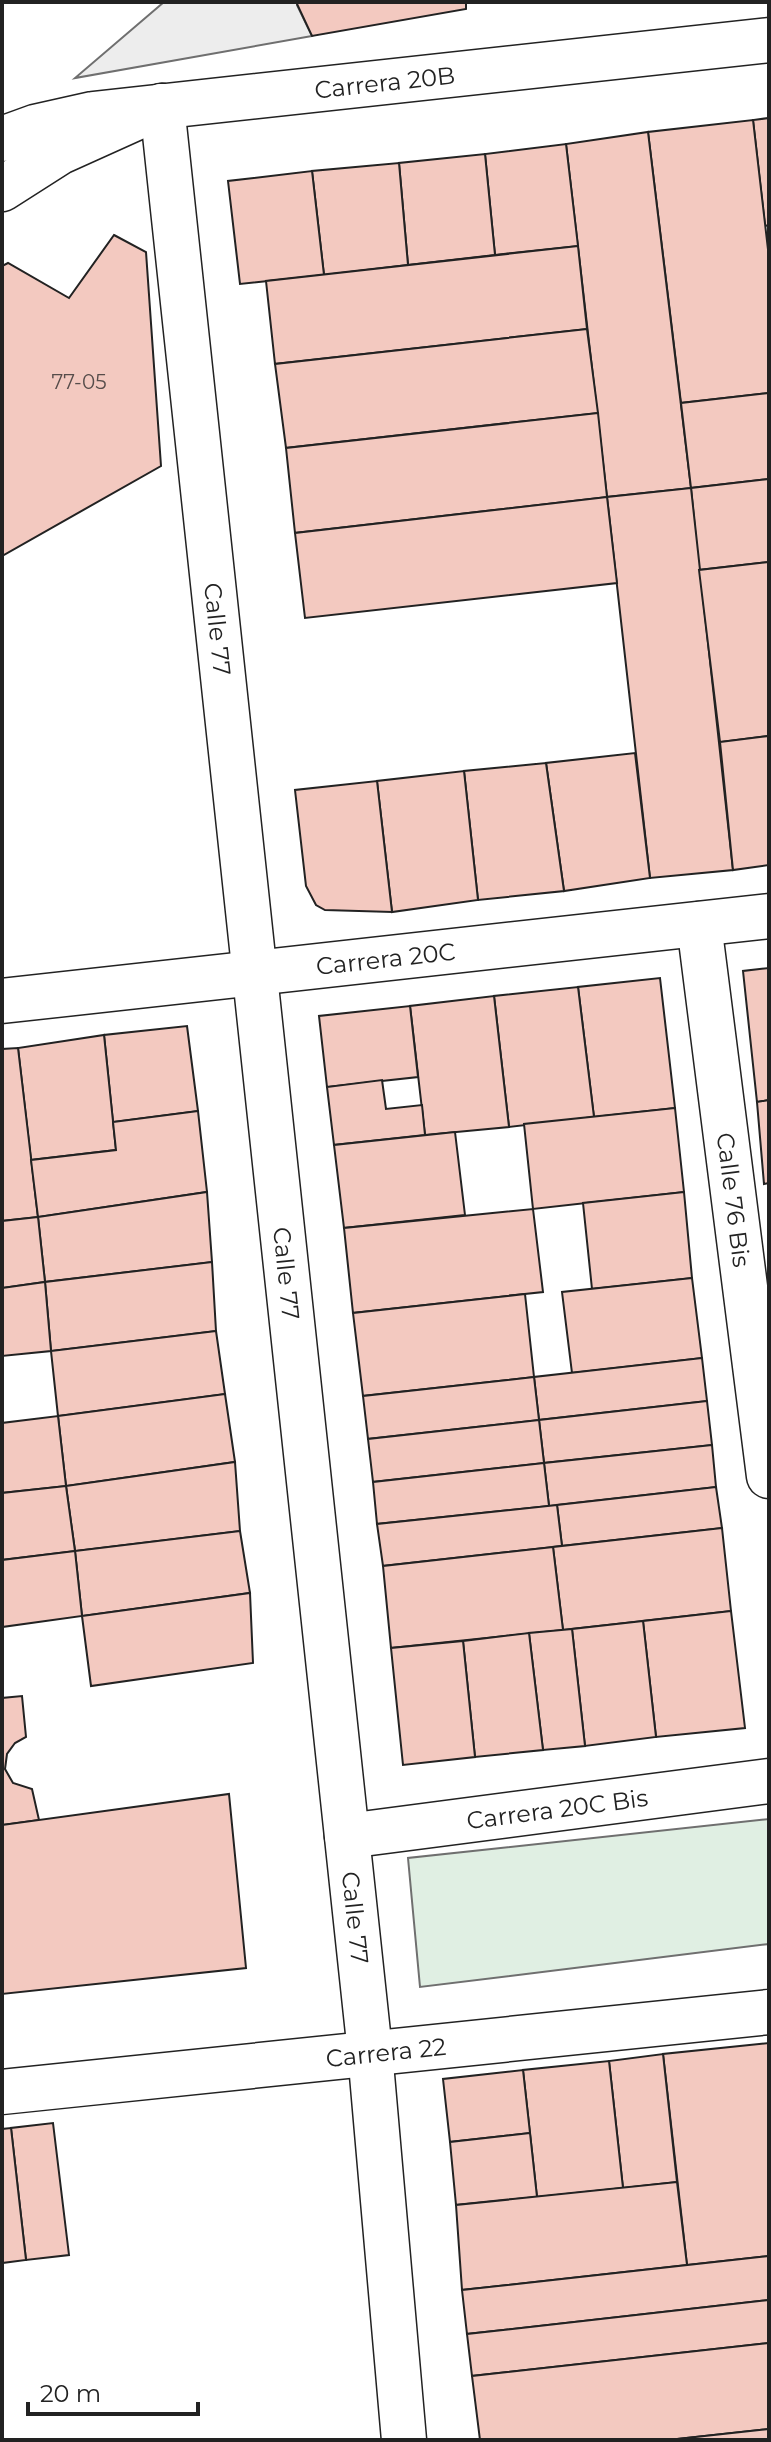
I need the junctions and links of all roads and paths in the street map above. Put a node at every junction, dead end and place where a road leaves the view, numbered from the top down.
1 (769, 40) edge
2 (162, 106) junction
3 (2, 139) edge
4 (2, 189) edge
5 (769, 916) edge
6 (699, 924) junction
7 (255, 974) junction
8 (2, 1001) edge
9 (769, 1476) edge
10 (769, 1781) edge
11 (347, 1836) junction
12 (769, 2012) edge
13 (370, 2052) junction
14 (2, 2092) edge
15 (404, 2440) edge

1 - 2 main road, Carrera 20B
2 - 3 main road, Carrera 20B
2 - 4 main road
2 - 7 main road, Calle 77
5 - 6 main road, Carrera 20C
6 - 7 main road, Carrera 20C
6 - 9 main road, Calle 76 Bis
7 - 8 main road, Carrera 20C
7 - 11 main road, Calle 77
10 - 11 main road, Carrera 20C Bis
11 - 13 main road, Calle 77
12 - 13 main road, Carrera 22
13 - 14 main road, Carrera 22
13 - 15 main road, Calle 77

